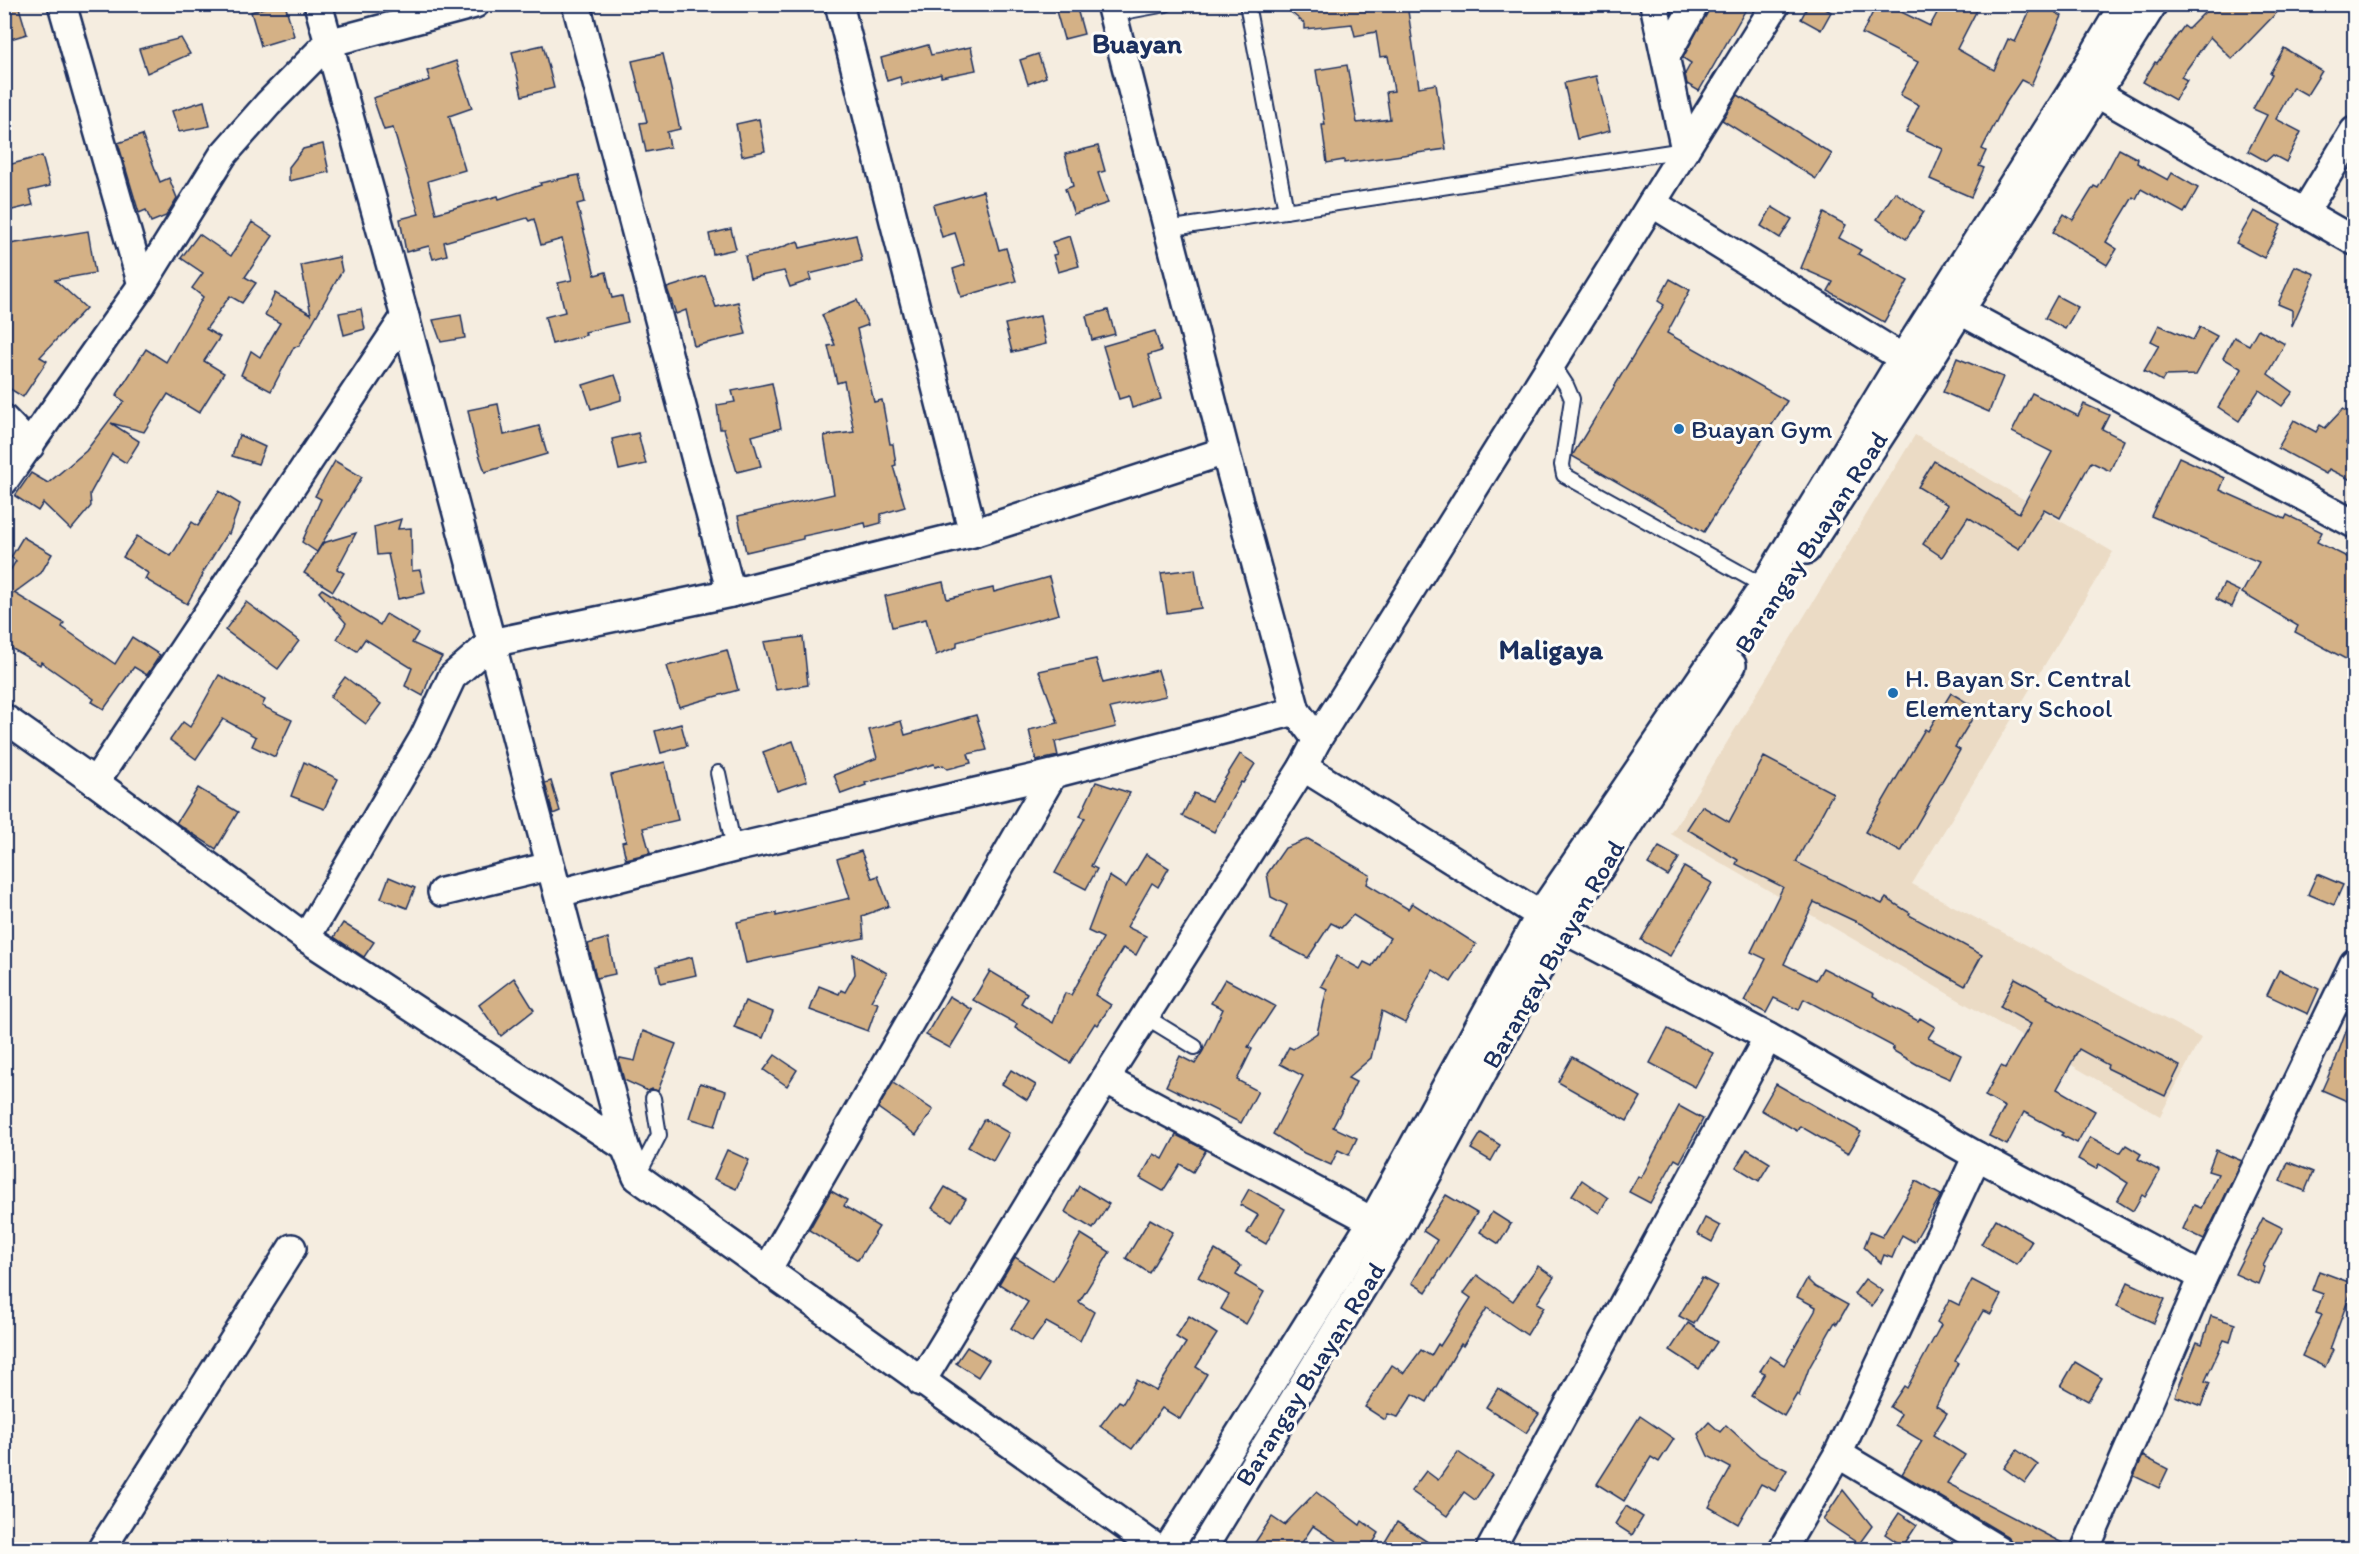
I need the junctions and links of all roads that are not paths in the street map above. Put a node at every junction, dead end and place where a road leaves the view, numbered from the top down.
1 (62, 4) edge
2 (318, 4) edge
3 (475, 4) edge
4 (576, 4) edge
5 (840, 4) edge
6 (1166, 4) edge
7 (1247, 4) edge
8 (1654, 4) edge
9 (1695, 4) edge
10 (1776, 4) edge
11 (2124, 4) edge
12 (2154, 4) edge
13 (1111, 9) edge
14 (328, 43) junction
15 (1666, 56) junction
16 (2088, 88) junction
17 (2355, 131) edge
18 (1685, 150) junction
19 (1652, 203) junction
20 (1286, 211) junction
21 (2304, 213) junction
22 (1167, 229) junction
23 (2355, 242) edge
24 (142, 285) junction
25 (1949, 305) junction
26 (405, 316) junction
27 (1551, 362) junction
28 (1913, 364) junction
29 (4, 419) edge
30 (30, 446) junction
31 (1225, 451) junction
32 (4, 481) edge
33 (2355, 524) edge
34 (973, 533) junction
35 (1764, 586) junction
36 (731, 593) junction
37 (491, 644) junction
38 (1296, 711) junction
39 (4, 718) edge
40 (1317, 740) junction
41 (1303, 767) junction
42 (718, 773) dead end
43 (1053, 774) junction
44 (95, 782) junction
45 (734, 848) junction
46 (550, 866) junction
47 (442, 892) dead end
48 (559, 893) junction
49 (1551, 920) junction
50 (306, 938) junction
51 (2355, 963) edge
52 (1146, 1017) junction
53 (1768, 1037) junction
54 (1195, 1047) dead end
55 (1482, 1047) junction
56 (1105, 1078) junction
57 (653, 1098) dead end
58 (625, 1146) junction
59 (1977, 1156) junction
60 (637, 1177) junction
61 (1373, 1220) junction
62 (1395, 1234) junction
63 (292, 1248) dead end
64 (767, 1270) junction
65 (2203, 1277) junction
66 (921, 1382) junction
67 (1838, 1454) junction
68 (101, 1550) edge
69 (1159, 1550) edge
70 (1167, 1550) edge
71 (1202, 1550) edge
72 (1490, 1550) edge
73 (1782, 1550) edge
74 (1999, 1550) edge
75 (2085, 1550) edge

1 - 24 street
2 - 14 street
3 - 14 street
4 - 36 street
5 - 34 street
6 - 13 lane
7 - 20 lane
8 - 15 street
9 - 15 street
10 - 18 street
11 - 16 street
12 - 16 street
13 - 22 street
14 - 24 street
14 - 26 street
15 - 18 street
16 - 21 street
16 - 25 street
17 - 21 street
18 - 19 street
18 - 20 lane
19 - 27 street
19 - 28 street
20 - 22 lane
21 - 23 street
22 - 31 street
24 - 30 street
25 - 28 street
25 - 33 street
26 - 37 street
26 - 44 street
27 - 35 lane
27 - 40 street
28 - 35 street
28 - 49 street, Barangay Buayan Road
29 - 30 street
30 - 32 street
31 - 34 street
31 - 38 street
34 - 36 street
35 - 49 street
36 - 37 street
37 - 46 street
37 - 50 street
38 - 40 street
38 - 43 street
39 - 44 street
40 - 41 street
41 - 49 street
41 - 52 street
42 - 45 lane
43 - 45 street
43 - 64 street
44 - 50 street
45 - 48 street
46 - 47 street
46 - 48 street
48 - 58 street
49 - 53 street
49 - 55 street, Barangay Buayan Road
50 - 58 street
51 - 65 street
52 - 54 lane
52 - 56 street
53 - 59 street
53 - 72 street
55 - 61 street
55 - 62 street, Barangay Buayan Road
56 - 61 street
56 - 66 street
57 - 60 lane
58 - 60 street
59 - 65 street
59 - 67 street
60 - 64 street
61 - 62 street
61 - 70 street
62 - 71 street, Barangay Buayan Road
63 - 68 street
64 - 66 street
65 - 75 street
66 - 69 street
67 - 73 street
67 - 74 street

